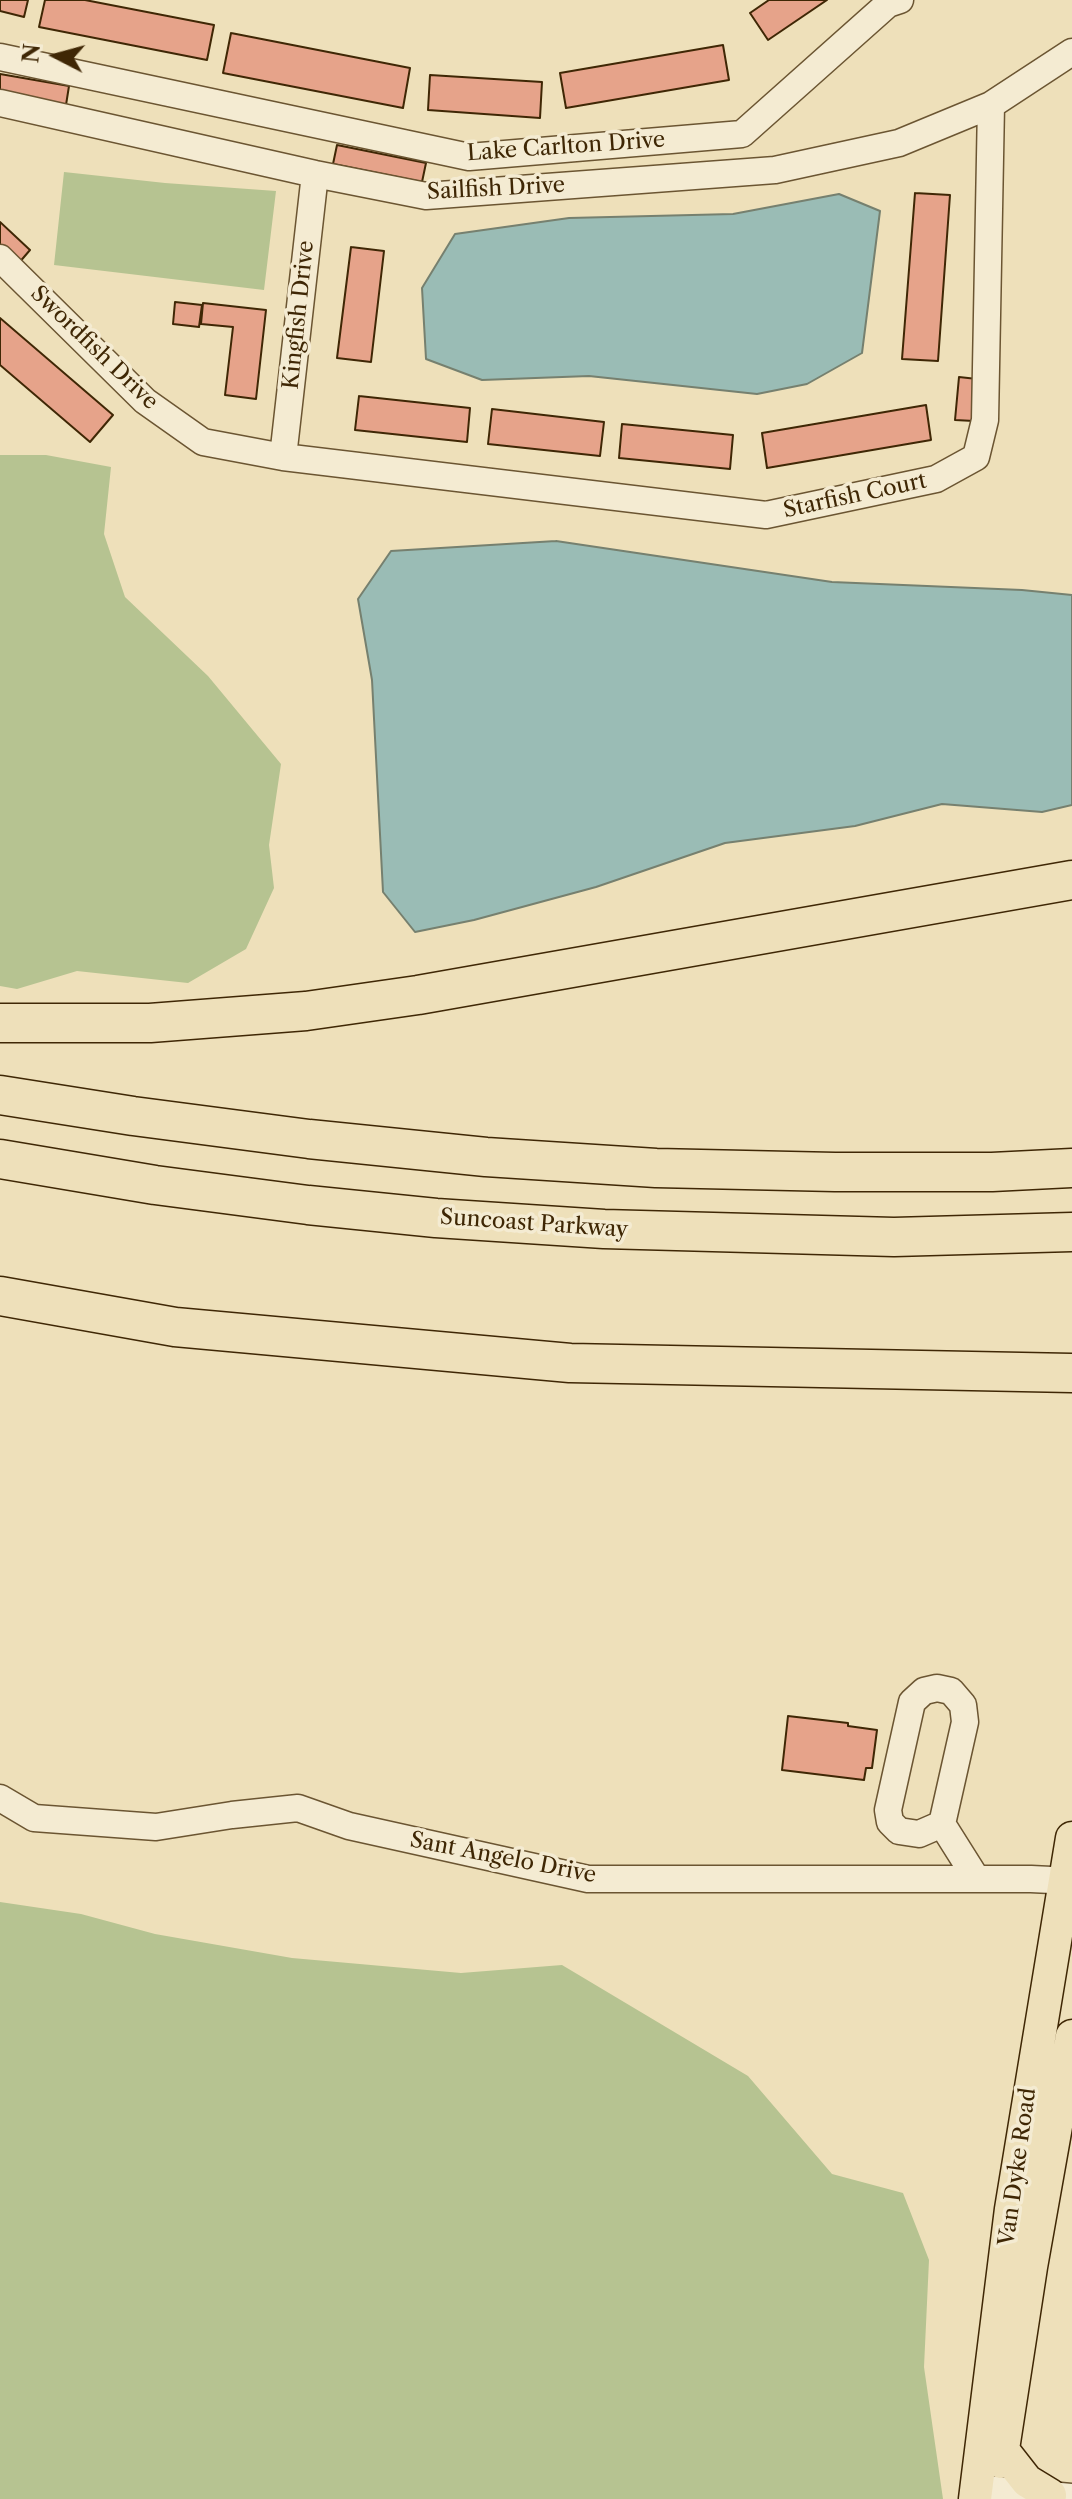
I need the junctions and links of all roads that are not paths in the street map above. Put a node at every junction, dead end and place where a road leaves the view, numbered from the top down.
1 (900, 0) edge
2 (1072, 52) edge
3 (0, 57) edge
4 (0, 103) edge
5 (991, 105) junction
6 (315, 174) junction
7 (0, 258) edge
8 (283, 457) junction
9 (1072, 880) edge
10 (0, 1023) edge
11 (0, 1095) edge
12 (0, 1159) edge
13 (1072, 1168) edge
14 (1072, 1232) edge
15 (0, 1296) edge
16 (1062, 1376) edge
17 (0, 1798) edge
18 (942, 1824) junction
19 (1072, 1838) edge
20 (976, 1878) junction
21 (1068, 1881) edge
22 (1072, 2036) edge
23 (1002, 2449) junction
24 (986, 2494) edge
25 (1061, 2496) edge

1 - 3 street, Lake Carlton Drive
2 - 5 street
4 - 6 street, Sailfish Drive
5 - 6 street, Sailfish Drive
5 - 8 street, Starfish Court
6 - 8 street, Kingfish Drive
7 - 8 street, Swordfish Drive
9 - 10 highway
11 - 13 highway
12 - 14 highway, Suncoast Parkway
15 - 16 highway
17 - 20 street, Sant Angelo Drive
18 - 18 street
18 - 20 street
19 - 21 main road, Van Dyke Road
20 - 21 street, Sant Angelo Drive
21 - 24 main road, Van Dyke Road
22 - 23 main road, Van Dyke Road
23 - 24 main road, Van Dyke Road
23 - 25 main road
24 - 25 street

